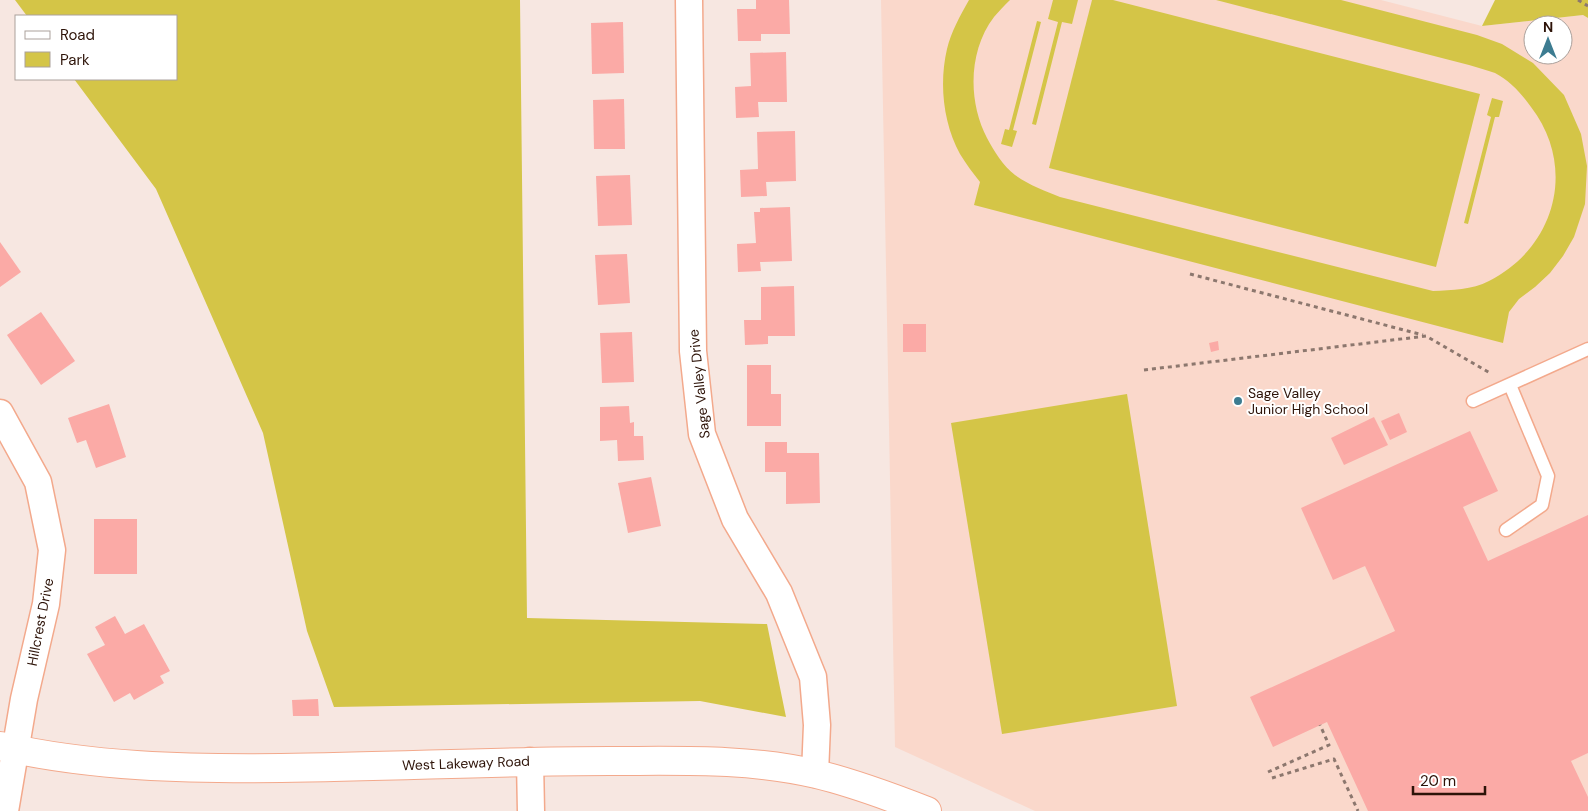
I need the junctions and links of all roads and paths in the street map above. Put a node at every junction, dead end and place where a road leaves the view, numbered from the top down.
1 (689, 0) edge
2 (1578, 0) edge
3 (1588, 6) edge
4 (1190, 274) dead end
5 (1426, 336) junction
6 (1588, 350) edge
7 (1144, 370) dead end
8 (1510, 385) junction
9 (1473, 401) dead end
10 (0, 413) edge
11 (1506, 530) dead end
12 (1320, 725) dead end
13 (8, 748) edge
14 (530, 761) junction
15 (1268, 772) dead end
16 (816, 774) junction
17 (1272, 778) dead end
18 (5, 811) edge
19 (531, 811) edge
20 (927, 811) edge
21 (1358, 811) edge

1 - 16 street, Sage Valley Drive
2 - 3 path
4 - 5 path
5 - 7 path
5 - 8 path
6 - 8 lane
8 - 9 lane
8 - 11 lane
10 - 13 street, Hillcrest Drive
12 - 15 path
13 - 14 street, West Lakeway Road
13 - 18 street, Hillcrest Drive
14 - 16 street, West Lakeway Road
14 - 19 street
16 - 20 street, West Lakeway Road
17 - 21 path

